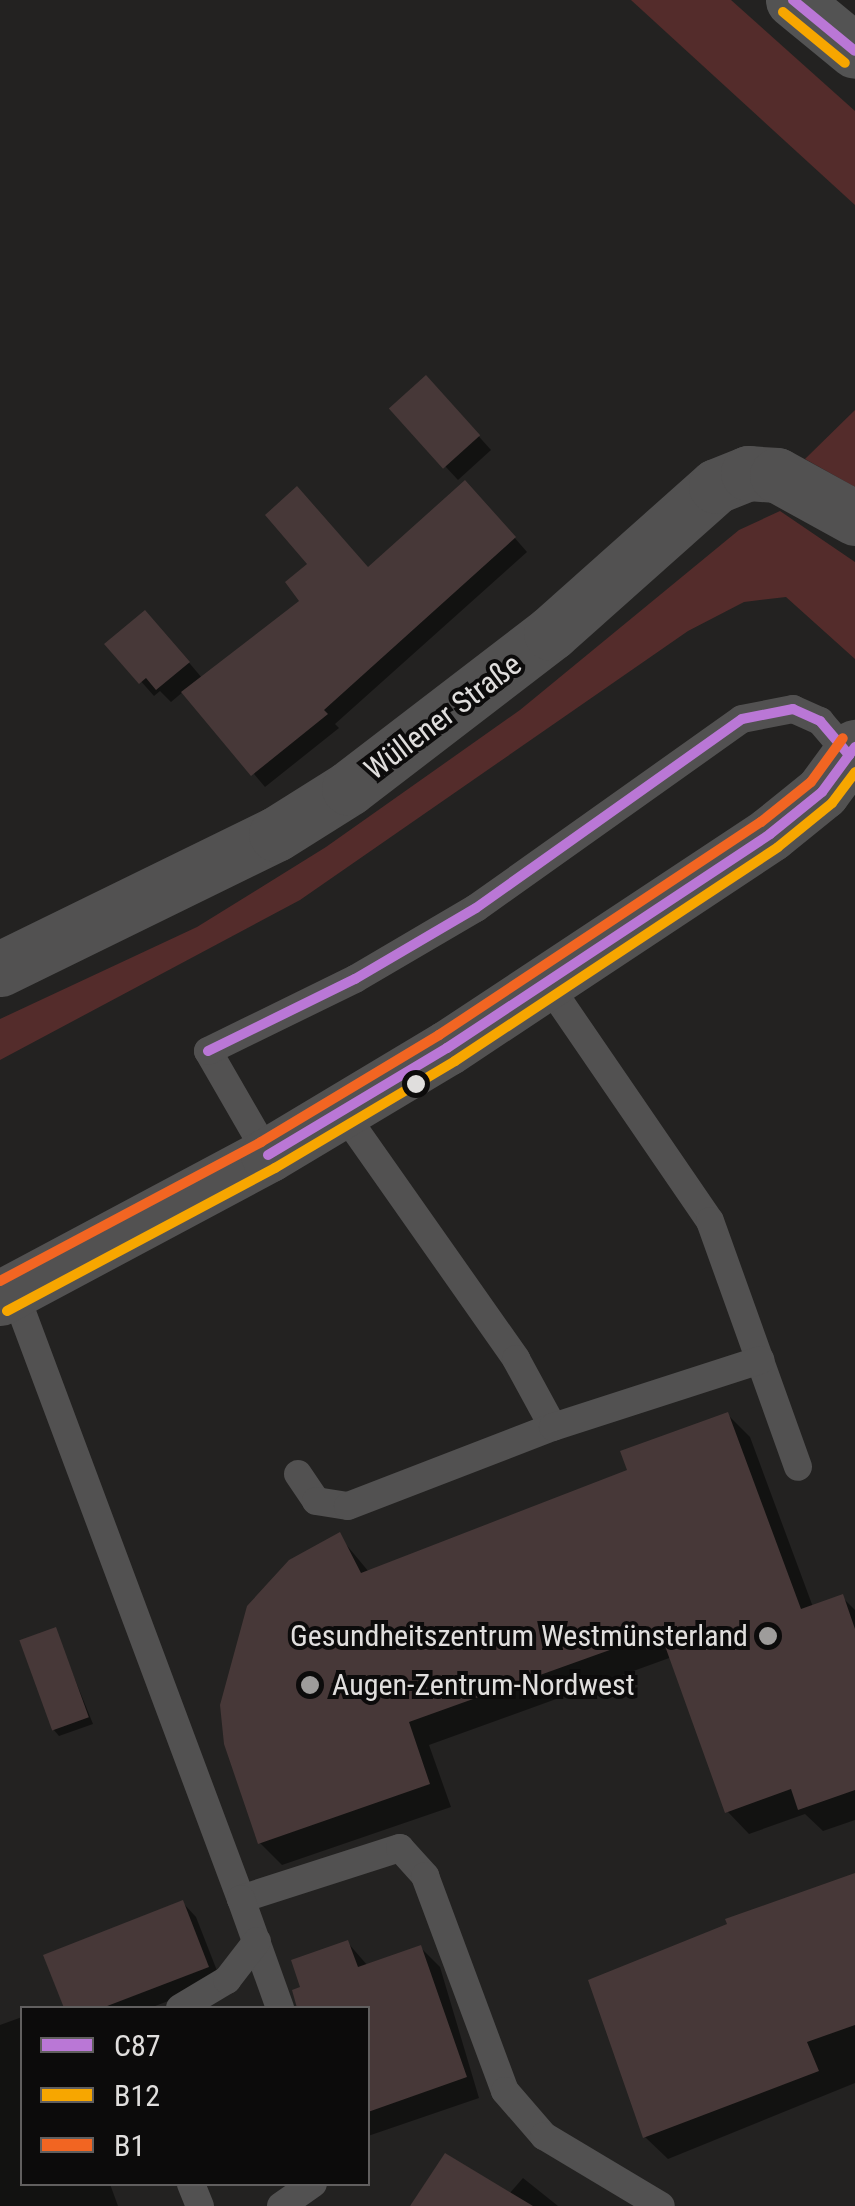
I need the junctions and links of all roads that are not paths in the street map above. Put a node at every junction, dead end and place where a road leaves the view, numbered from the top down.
1 (794, 0) edge
2 (855, 51) edge
3 (855, 518) edge
4 (852, 751) edge
5 (0, 969) edge
6 (546, 983) junction
7 (342, 1111) junction
8 (268, 1156) junction
9 (7, 1294) edge
10 (760, 1360) junction
11 (553, 1427) junction
12 (798, 1468) dead end
13 (298, 1474) dead end
14 (241, 1899) junction
15 (257, 1941) junction
16 (183, 2006) edge
17 (279, 2006) edge
18 (310, 2186) edge
19 (651, 2203) edge
20 (280, 2206) edge

1 - 2 main road
3 - 5 street, Wüllener Straße
4 - 6 street
4 - 8 lane
6 - 7 street
6 - 10 lane
7 - 8 street
7 - 11 lane
8 - 9 street
9 - 14 lane
10 - 11 lane
10 - 12 lane
11 - 13 lane
14 - 15 lane
14 - 19 lane
15 - 16 lane
15 - 17 lane
18 - 20 lane

